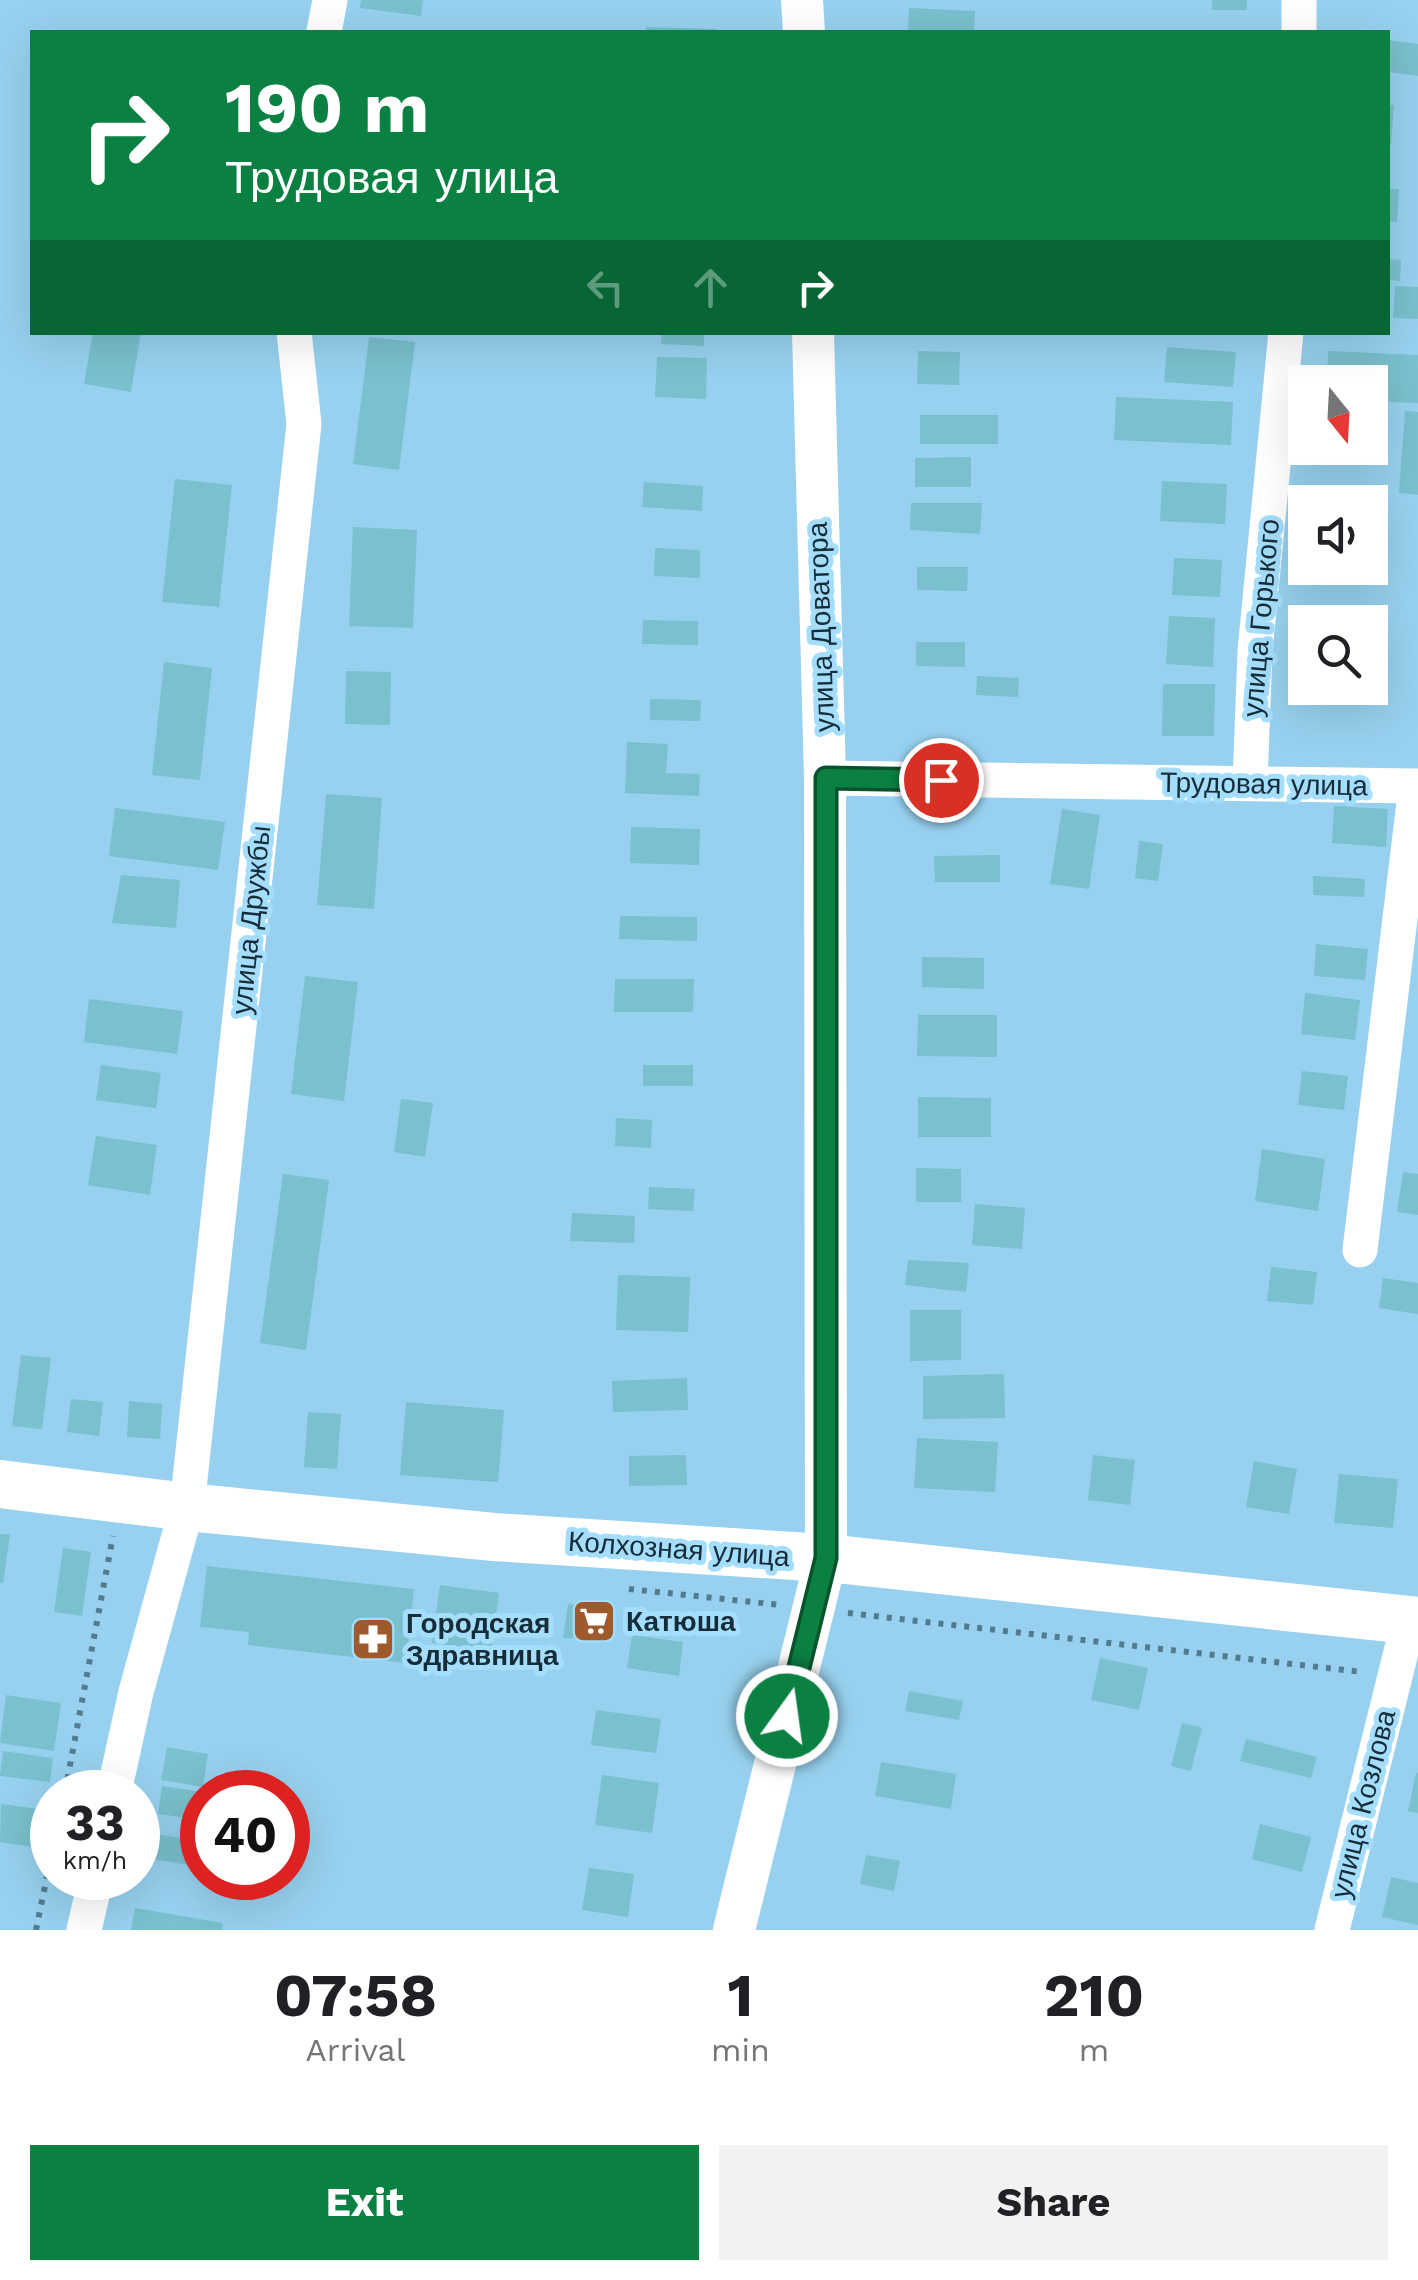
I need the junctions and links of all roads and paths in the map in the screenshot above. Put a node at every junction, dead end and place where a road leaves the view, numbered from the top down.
1 (330, 0) edge
2 (802, 0) edge
3 (1299, 0) edge
4 (324, 30) edge
5 (804, 30) edge
6 (1299, 30) edge
7 (294, 335) edge
8 (813, 335) edge
9 (1286, 335) edge
10 (826, 778) junction
11 (1250, 784) junction
12 (1360, 1250) dead end
13 (0, 1484) edge
14 (187, 1507) junction
15 (113, 1534) dead end
16 (826, 1558) junction
17 (1413, 1620) edge
18 (69, 1770) edge
19 (119, 1770) edge
20 (42, 1900) edge
21 (91, 1900) edge
22 (36, 1930) edge
23 (84, 1930) edge
24 (734, 1930) edge
25 (1332, 1930) edge

1 - 4 street
2 - 5 street
3 - 6 street
7 - 14 street, улица Дружбы
8 - 10 street, улица Доватора
9 - 11 street, улица Горького
10 - 11 street, Трудовая улица
10 - 16 street, улица Доватора
11 - 12 street, Трудовая улица
13 - 14 main road, Колхозная улица
14 - 16 main road, Колхозная улица
14 - 19 street, улица Дружбы
15 - 18 path
16 - 17 main road, Колхозная улица
16 - 24 street, улица Доватора
17 - 25 street, улица Козлова
20 - 22 path
21 - 23 street

